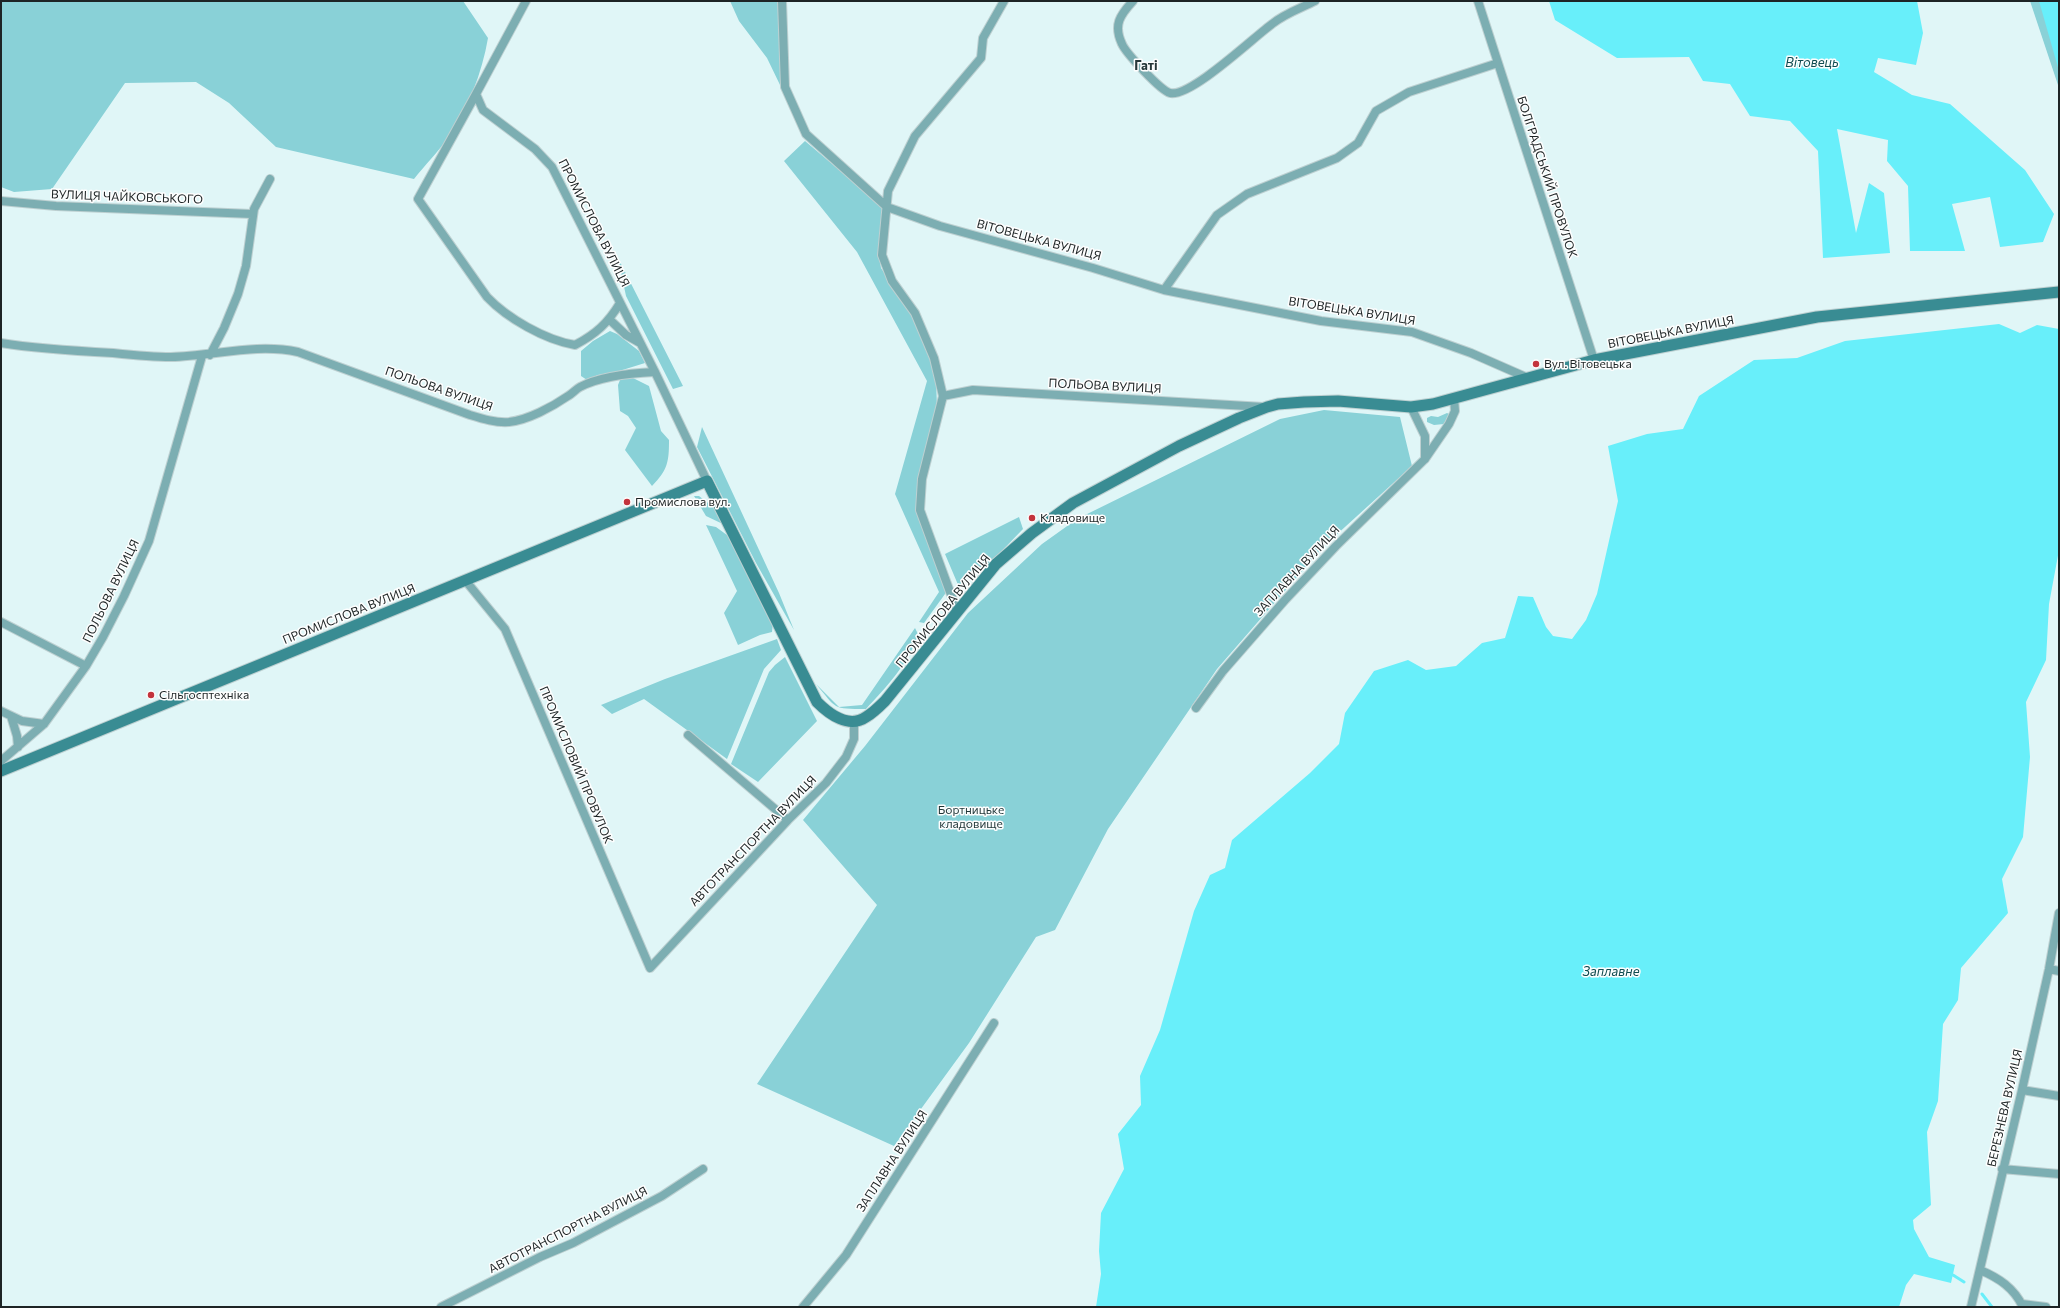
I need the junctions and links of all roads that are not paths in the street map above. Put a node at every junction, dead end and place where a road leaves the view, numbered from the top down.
1 (526, 1) edge
2 (782, 1) edge
3 (1004, 1) edge
4 (1133, 1) edge
5 (1315, 1) edge
6 (1478, 1) edge
7 (1498, 63) junction
8 (476, 94) junction
9 (270, 179) dead end
10 (1, 201) edge
11 (887, 207) junction
12 (252, 214) junction
13 (1164, 290) junction
14 (2059, 292) edge
15 (620, 302) junction
16 (610, 320) junction
17 (1, 343) edge
18 (640, 344) junction
19 (206, 355) junction
20 (1594, 360) junction
21 (655, 372) junction
22 (1528, 378) junction
23 (943, 396) junction
24 (1454, 398) junction
25 (1267, 407) junction
26 (1411, 407) junction
27 (1425, 459) junction
28 (707, 481) junction
29 (465, 580) junction
30 (957, 611) junction
31 (1, 622) edge
32 (86, 666) junction
33 (1196, 708) dead end
34 (1, 711) edge
35 (10, 716) junction
36 (854, 721) junction
37 (44, 724) junction
38 (688, 735) dead end
39 (18, 747) junction
40 (1, 761) edge
41 (1, 771) edge
42 (788, 820) junction
43 (2059, 913) edge
44 (650, 968) joint
45 (2049, 970) junction
46 (2059, 971) edge
47 (994, 1023) dead end
48 (2022, 1090) junction
49 (2059, 1096) edge
50 (703, 1169) dead end
51 (2002, 1169) junction
52 (2059, 1174) edge
53 (1980, 1270) junction
54 (2022, 1306) edge
55 (441, 1307) edge
56 (803, 1307) edge
57 (1971, 1307) edge
58 (2046, 1307) edge

1 - 8 street
2 - 11 street, ВІТОВЕЦЬКА ВУЛИЦЯ
3 - 11 street
4 - 5 street
6 - 7 street, БОЛГРАДСЬКИЙ ПРОВУЛОК
7 - 13 street
7 - 20 street, БОЛГРАДСЬКИЙ ПРОВУЛОК
8 - 15 street, ПРОМИСЛОВА ВУЛИЦЯ
8 - 16 street
9 - 12 street, ПОЛЬОВА ВУЛИЦЯ
10 - 12 street, ВУЛИЦЯ ЧАЙКОВСЬКОГО
11 - 13 street, ВІТОВЕЦЬКА ВУЛИЦЯ
11 - 23 street
12 - 19 street, ПОЛЬОВА ВУЛИЦЯ
13 - 22 street, ВІТОВЕЦЬКА ВУЛИЦЯ
14 - 20 street, ВІТОВЕЦЬКА ВУЛИЦЯ
15 - 16 street
15 - 18 street, ПРОМИСЛОВА ВУЛИЦЯ
16 - 18 street
17 - 19 street, ПОЛЬОВА ВУЛИЦЯ
18 - 21 street, ПРОМИСЛОВА ВУЛИЦЯ
19 - 21 street, ПОЛЬОВА ВУЛИЦЯ
19 - 32 street, ПОЛЬОВА ВУЛИЦЯ
20 - 22 street, ВІТОВЕЦЬКА ВУЛИЦЯ
21 - 28 street, ПРОМИСЛОВА ВУЛИЦЯ
22 - 24 street, ПРОМИСЛОВА ВУЛИЦЯ
23 - 25 street, ПОЛЬОВА ВУЛИЦЯ
23 - 30 street
24 - 26 street, ПРОМИСЛОВА ВУЛИЦЯ
24 - 27 street, ЗАПЛАВНА ВУЛИЦЯ
25 - 26 street, ПРОМИСЛОВА ВУЛИЦЯ
25 - 30 street, ПРОМИСЛОВА ВУЛИЦЯ
26 - 27 street
27 - 33 street, ЗАПЛАВНА ВУЛИЦЯ
28 - 29 street, ПРОМИСЛОВА ВУЛИЦЯ
28 - 36 street, ПРОМИСЛОВА ВУЛИЦЯ
29 - 41 street, ПРОМИСЛОВА ВУЛИЦЯ
29 - 44 street, ПРОМИСЛОВИЙ ПРОВУЛОК
30 - 36 street, ПРОМИСЛОВА ВУЛИЦЯ
31 - 32 street
32 - 37 street, ПОЛЬОВА ВУЛИЦЯ
34 - 35 street
35 - 37 street
35 - 39 street
36 - 42 street, АВТОТРАНСПОРТНА ВУЛИЦЯ
37 - 39 street, ПОЛЬОВА ВУЛИЦЯ
38 - 42 street
39 - 40 street, ПОЛЬОВА ВУЛИЦЯ
42 - 44 street, АВТОТРАНСПОРТНА ВУЛИЦЯ
43 - 45 street, БЕРЕЗНЕВА ВУЛИЦЯ
45 - 46 street
45 - 48 street, БЕРЕЗНЕВА ВУЛИЦЯ
47 - 56 street, ЗАПЛАВНА ВУЛИЦЯ
48 - 49 street
48 - 51 street, БЕРЕЗНЕВА ВУЛИЦЯ
50 - 55 street, АВТОТРАНСПОРТНА ВУЛИЦЯ
51 - 52 street
51 - 53 street, БЕРЕЗНЕВА ВУЛИЦЯ
53 - 54 street
53 - 57 street, БЕРЕЗНЕВА ВУЛИЦЯ
54 - 58 street

